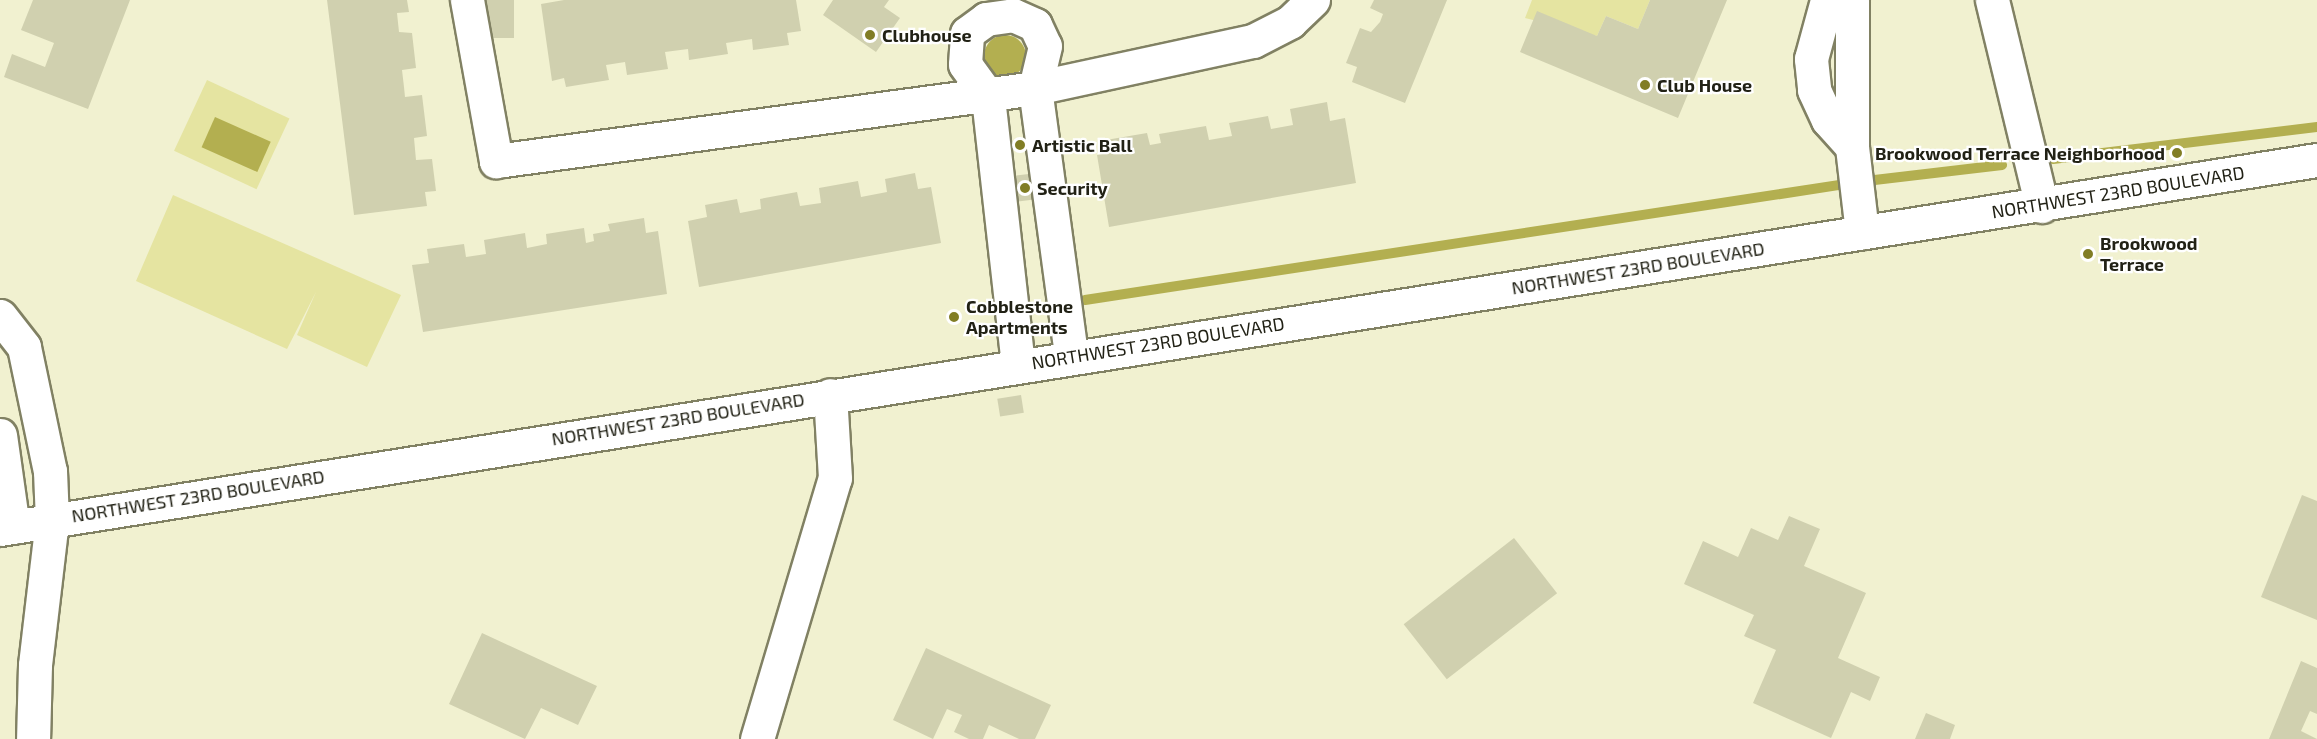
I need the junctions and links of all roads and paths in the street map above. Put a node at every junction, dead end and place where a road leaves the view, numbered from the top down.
1 (467, 0) edge
2 (1312, 0) edge
3 (1827, 0) edge
4 (1852, 0) edge
5 (1992, 0) edge
6 (1035, 88) junction
7 (987, 96) junction
8 (1852, 147) junction
9 (2317, 160) edge
10 (2042, 206) junction
11 (1862, 232) junction
12 (0, 316) edge
13 (1071, 356) junction
14 (1018, 365) junction
15 (830, 395) junction
16 (0, 435) edge
17 (52, 520) junction
18 (7, 528) edge
19 (33, 739) edge
20 (757, 739) edge

1 - 7 street
2 - 6 street
3 - 8 street
4 - 8 street
5 - 10 street
6 - 7 street
6 - 7 street
6 - 13 street
7 - 14 street
8 - 11 street
9 - 10 street, NORTHWEST 23RD BOULEVARD
10 - 11 street, NORTHWEST 23RD BOULEVARD
11 - 13 street, NORTHWEST 23RD BOULEVARD
12 - 17 street
13 - 14 street, NORTHWEST 23RD BOULEVARD
14 - 15 street, NORTHWEST 23RD BOULEVARD
15 - 17 street, NORTHWEST 23RD BOULEVARD
15 - 20 street
16 - 18 street
17 - 18 street, NORTHWEST 23RD BOULEVARD
17 - 19 street

